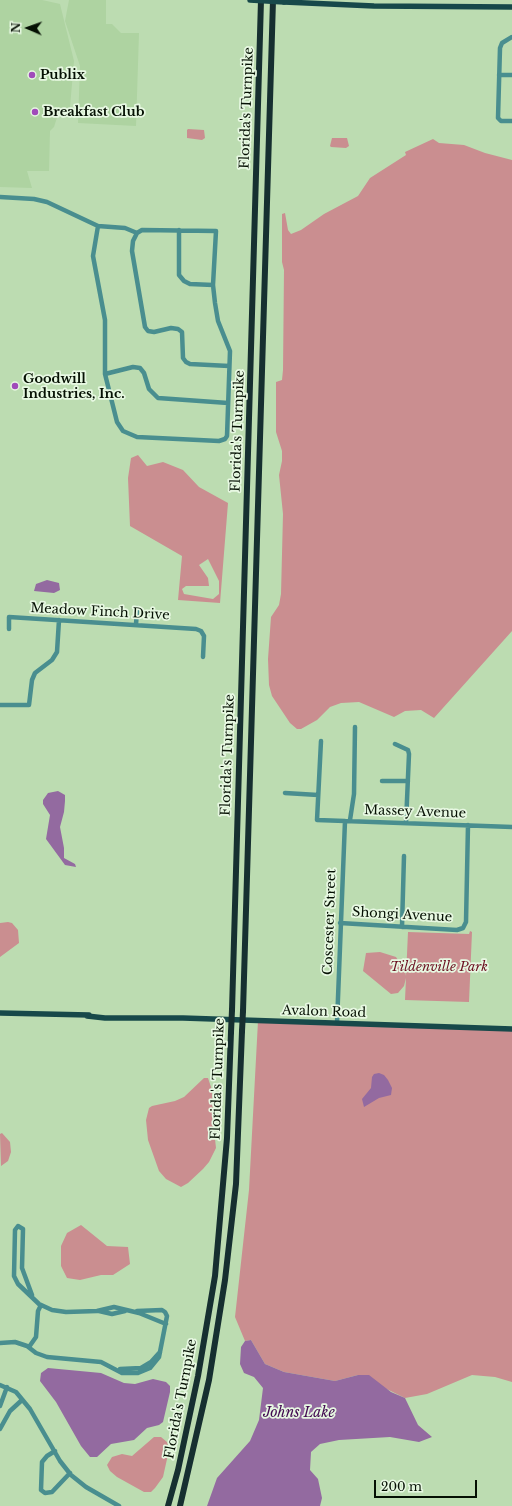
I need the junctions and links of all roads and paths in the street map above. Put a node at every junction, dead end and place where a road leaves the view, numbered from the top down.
1 (250, 0) edge
2 (261, 0) edge
3 (273, 0) edge
4 (512, 7) edge
5 (512, 37) edge
6 (499, 75) junction
7 (512, 75) edge
8 (512, 121) edge
9 (0, 198) edge
10 (98, 226) junction
11 (179, 230) junction
12 (137, 233) junction
13 (213, 285) junction
14 (229, 366) junction
15 (105, 374) junction
16 (228, 403) junction
17 (137, 608) dead end
18 (59, 620) junction
19 (136, 625) junction
20 (9, 629) dead end
21 (203, 657) dead end
22 (0, 705) edge
23 (355, 727) dead end
24 (321, 741) dead end
25 (395, 744) dead end
26 (382, 781) dead end
27 (408, 782) junction
28 (285, 793) dead end
29 (318, 795) junction
30 (350, 820) junction
31 (345, 821) junction
32 (406, 823) junction
33 (468, 825) junction
34 (512, 827) edge
35 (404, 856) dead end
36 (340, 923) junction
37 (402, 927) junction
38 (0, 1013) edge
39 (337, 1023) junction
40 (512, 1029) edge
41 (15, 1248) junction
42 (23, 1248) junction
43 (32, 1295) junction
44 (41, 1306) junction
45 (131, 1311) junction
46 (166, 1324) junction
47 (0, 1343) edge
48 (29, 1347) junction
49 (0, 1384) edge
50 (6, 1387) junction
51 (22, 1400) junction
52 (0, 1406) edge
53 (2, 1419) edge
54 (0, 1429) edge
55 (55, 1451) junction
56 (70, 1473) junction
57 (119, 1506) edge
58 (168, 1506) edge
59 (180, 1506) edge

1 - 4 main road, bridge
2 - 58 highway, Florida's Turnpike, bridge
3 - 59 highway, Florida's Turnpike, bridge
5 - 6 street
6 - 7 street
6 - 8 street
9 - 10 street
10 - 12 street
10 - 15 street
11 - 12 street
11 - 13 street
11 - 13 street
12 - 14 street
13 - 14 street
14 - 16 street
15 - 16 street
15 - 16 street
17 - 19 street
18 - 19 street, Meadow Finch Drive
18 - 20 street, Meadow Finch Drive
18 - 22 street
19 - 21 street, Meadow Finch Drive
23 - 30 street
24 - 29 street
25 - 27 street
26 - 27 street
27 - 32 street
28 - 29 street
29 - 31 street, Massey Avenue
30 - 31 street, Massey Avenue
30 - 32 street, Massey Avenue
31 - 36 street, Coscester Street
32 - 33 street, Massey Avenue
33 - 34 street, Massey Avenue
33 - 37 street, Shongi Avenue
35 - 37 street
36 - 37 street, Shongi Avenue
36 - 39 street, Coscester Street
38 - 39 main road, Avalon Road
39 - 40 main road, Avalon Road
41 - 42 street
41 - 42 street
41 - 43 street
42 - 43 street
43 - 44 street
44 - 45 street
44 - 48 street
45 - 46 street
45 - 46 street
46 - 48 street
47 - 48 street
49 - 50 street
50 - 51 street
50 - 52 street
51 - 53 street
51 - 55 street
53 - 54 street
55 - 56 street
55 - 56 street
56 - 57 street

